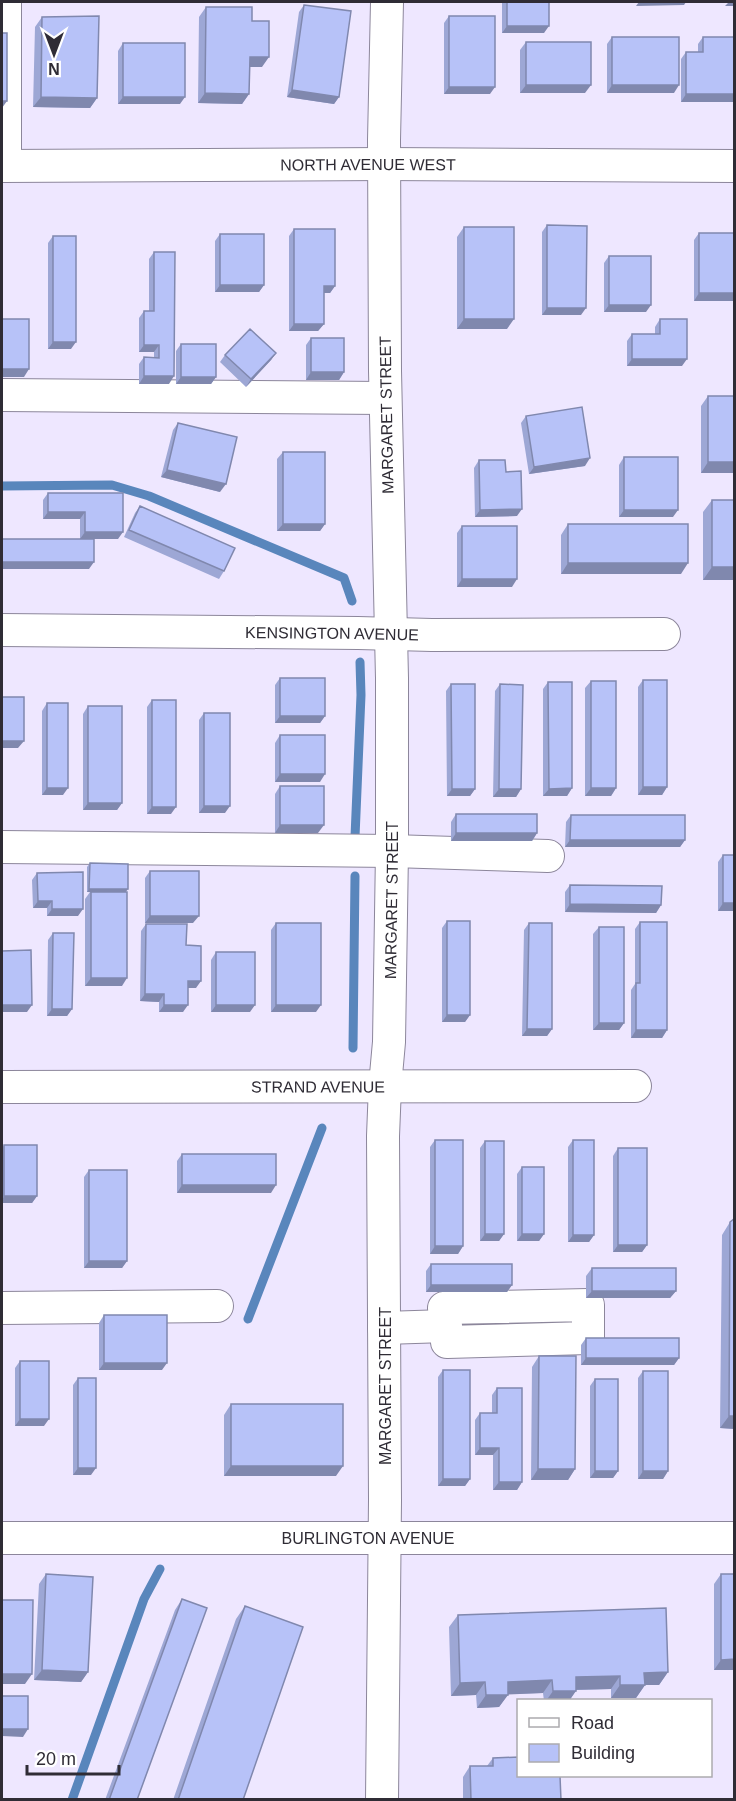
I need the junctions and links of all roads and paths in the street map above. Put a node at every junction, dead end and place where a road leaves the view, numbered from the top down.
1 (5, 2) edge
2 (387, 2) edge
3 (385, 164) junction
4 (3, 166) edge
5 (735, 166) edge
6 (2, 395) edge
7 (385, 398) junction
8 (2, 630) edge
9 (664, 634) dead end
10 (391, 635) junction
11 (2, 847) edge
12 (392, 851) junction
13 (548, 856) dead end
14 (385, 1086) junction
15 (635, 1086) dead end
16 (2, 1087) edge
17 (217, 1306) dead end
18 (2, 1308) edge
19 (446, 1326) dead end
20 (384, 1328) junction
21 (2, 1538) edge
22 (384, 1538) junction
23 (735, 1538) edge
24 (382, 1800) edge

1 - 4 street
2 - 3 street, MARGARET STREET
3 - 4 street, NORTH AVENUE WEST
3 - 5 street, NORTH AVENUE WEST
3 - 7 street, MARGARET STREET
6 - 7 street
7 - 10 street, MARGARET STREET
8 - 10 street, KENSINGTON AVENUE
9 - 10 street, KENSINGTON AVENUE
10 - 12 street, MARGARET STREET
11 - 12 street
12 - 13 street
12 - 14 street, MARGARET STREET
14 - 15 street, STRAND AVENUE
14 - 16 street, STRAND AVENUE
14 - 20 street, MARGARET STREET
17 - 18 street
19 - 20 street
20 - 22 street, MARGARET STREET
21 - 22 street, BURLINGTON AVENUE
22 - 23 street, BURLINGTON AVENUE
22 - 24 street, MARGARET STREET

